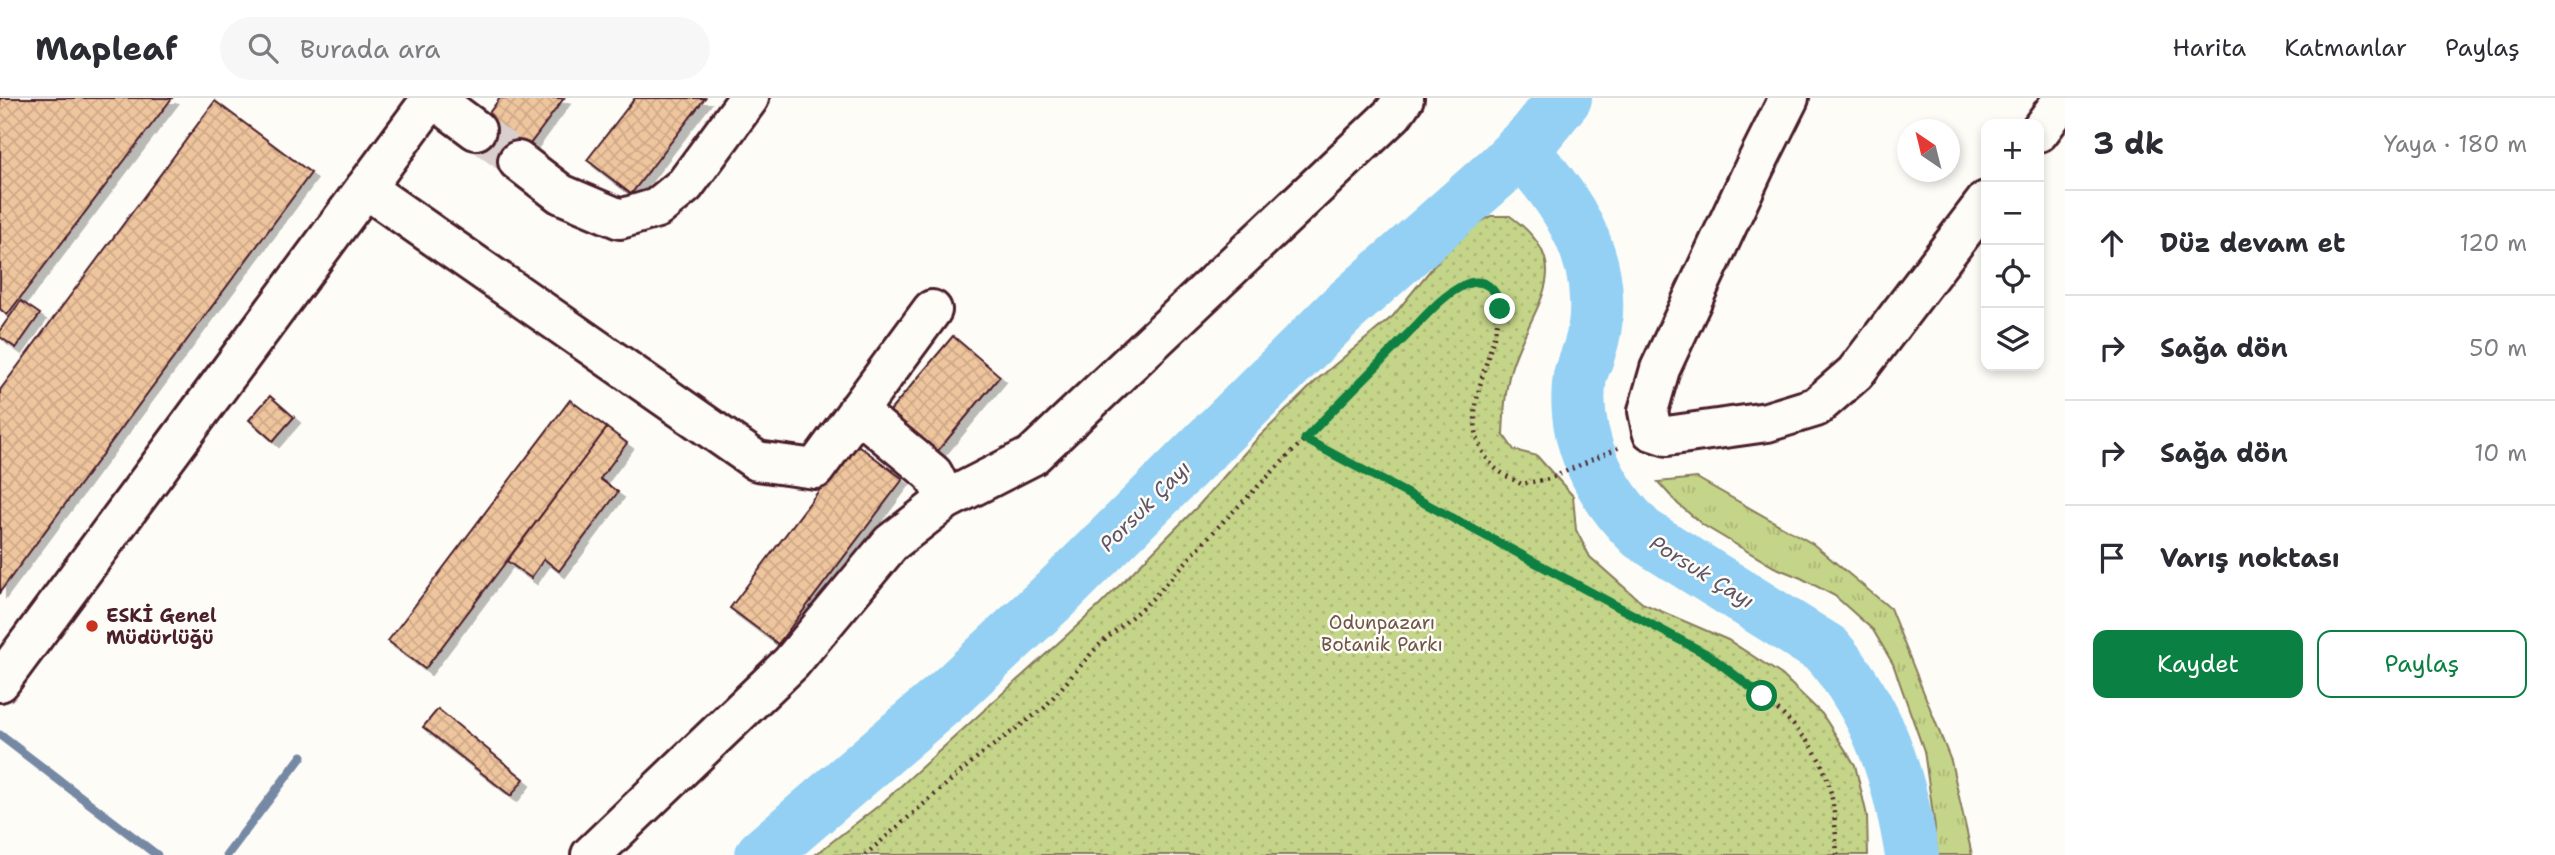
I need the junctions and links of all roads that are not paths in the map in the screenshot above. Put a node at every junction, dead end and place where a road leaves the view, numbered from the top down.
1 (432, 98) edge
2 (749, 98) edge
3 (1404, 98) edge
4 (1789, 98) edge
5 (2064, 98) edge
6 (2044, 125) edge
7 (476, 130) tunnel mouth
8 (518, 161) tunnel mouth
9 (365, 188) junction
10 (1981, 208) edge
11 (932, 310) dead end
12 (857, 411) junction
13 (946, 500) junction
14 (0, 682) edge
15 (591, 855) edge

1 - 7 street
1 - 9 street
2 - 8 street
3 - 13 street
4 - 10 street
5 - 6 street
9 - 12 street
9 - 14 street
11 - 12 street
12 - 13 street
13 - 15 street

